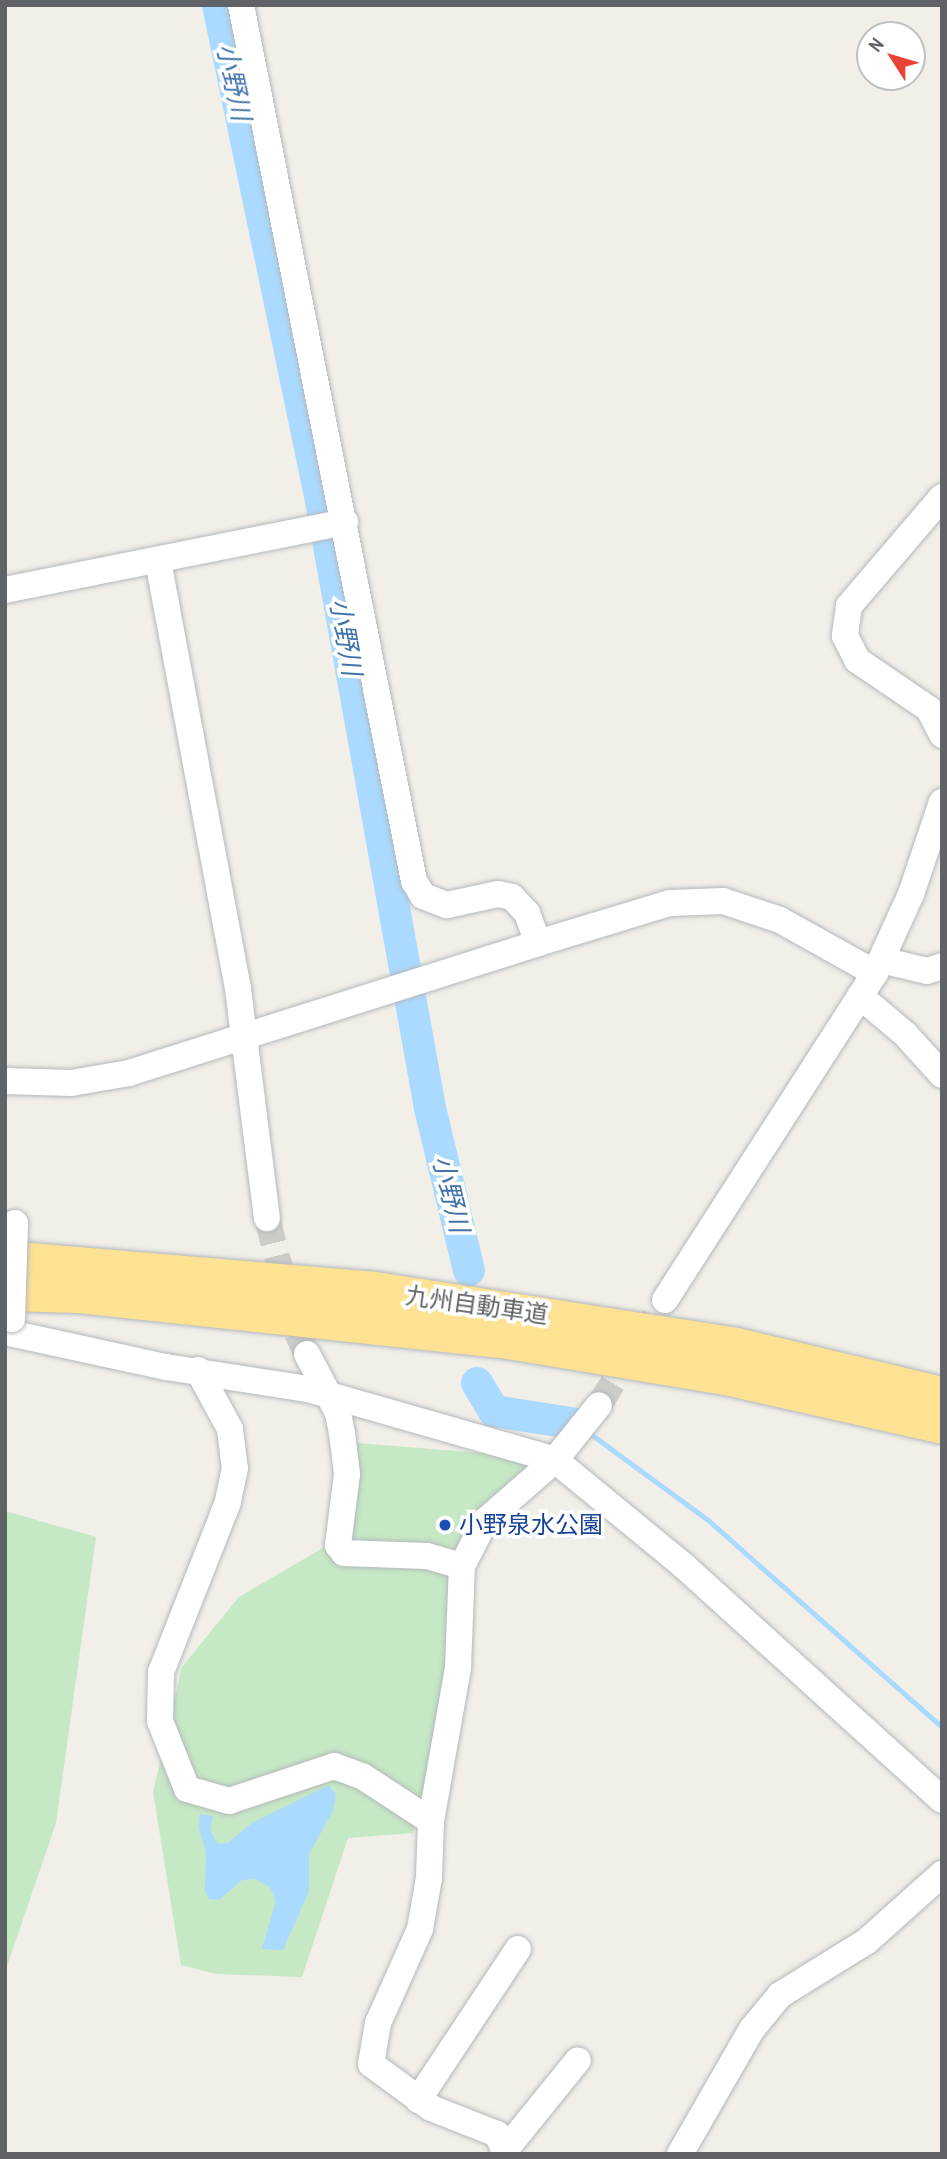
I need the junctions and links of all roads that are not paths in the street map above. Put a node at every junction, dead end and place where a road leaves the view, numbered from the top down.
1 (241, 5) edge
2 (942, 497) edge
3 (340, 523) junction
4 (158, 561) junction
5 (9, 583) edge
6 (942, 735) edge
7 (942, 802) edge
8 (538, 943) junction
9 (878, 966) junction
10 (942, 966) edge
11 (860, 996) junction
12 (245, 1039) junction
13 (942, 1075) edge
14 (5, 1081) edge
15 (267, 1217) tunnel mouth
16 (15, 1223) dead end
17 (5, 1259) edge
18 (665, 1300) tunnel mouth
19 (9, 1319) edge
20 (307, 1354) tunnel mouth
21 (198, 1370) junction
22 (328, 1394) junction
23 (942, 1395) edge
24 (600, 1405) tunnel mouth
25 (942, 1425) edge
26 (561, 1452) junction
27 (462, 1566) junction
28 (942, 1800) edge
29 (431, 1821) junction
30 (942, 1874) edge
31 (517, 1949) dead end
32 (578, 2060) dead end
33 (418, 2100) junction
34 (506, 2152) edge
35 (680, 2154) edge

1 - 3 street
2 - 6 street
3 - 4 street
3 - 8 street
4 - 5 street
4 - 12 street
7 - 9 street
8 - 9 street
8 - 12 street
9 - 10 street
9 - 11 street
11 - 13 street
11 - 18 street
12 - 14 street
12 - 15 street
16 - 19 street, bridge
17 - 23 highway, 九州自動車道
19 - 21 street
19 - 25 highway, 九州自動車道
20 - 22 street
21 - 22 street
21 - 29 street
22 - 26 street
22 - 27 street
24 - 26 street
26 - 27 street
26 - 28 street
27 - 29 street
29 - 33 street
30 - 35 street
31 - 33 street
32 - 34 street
33 - 34 street

